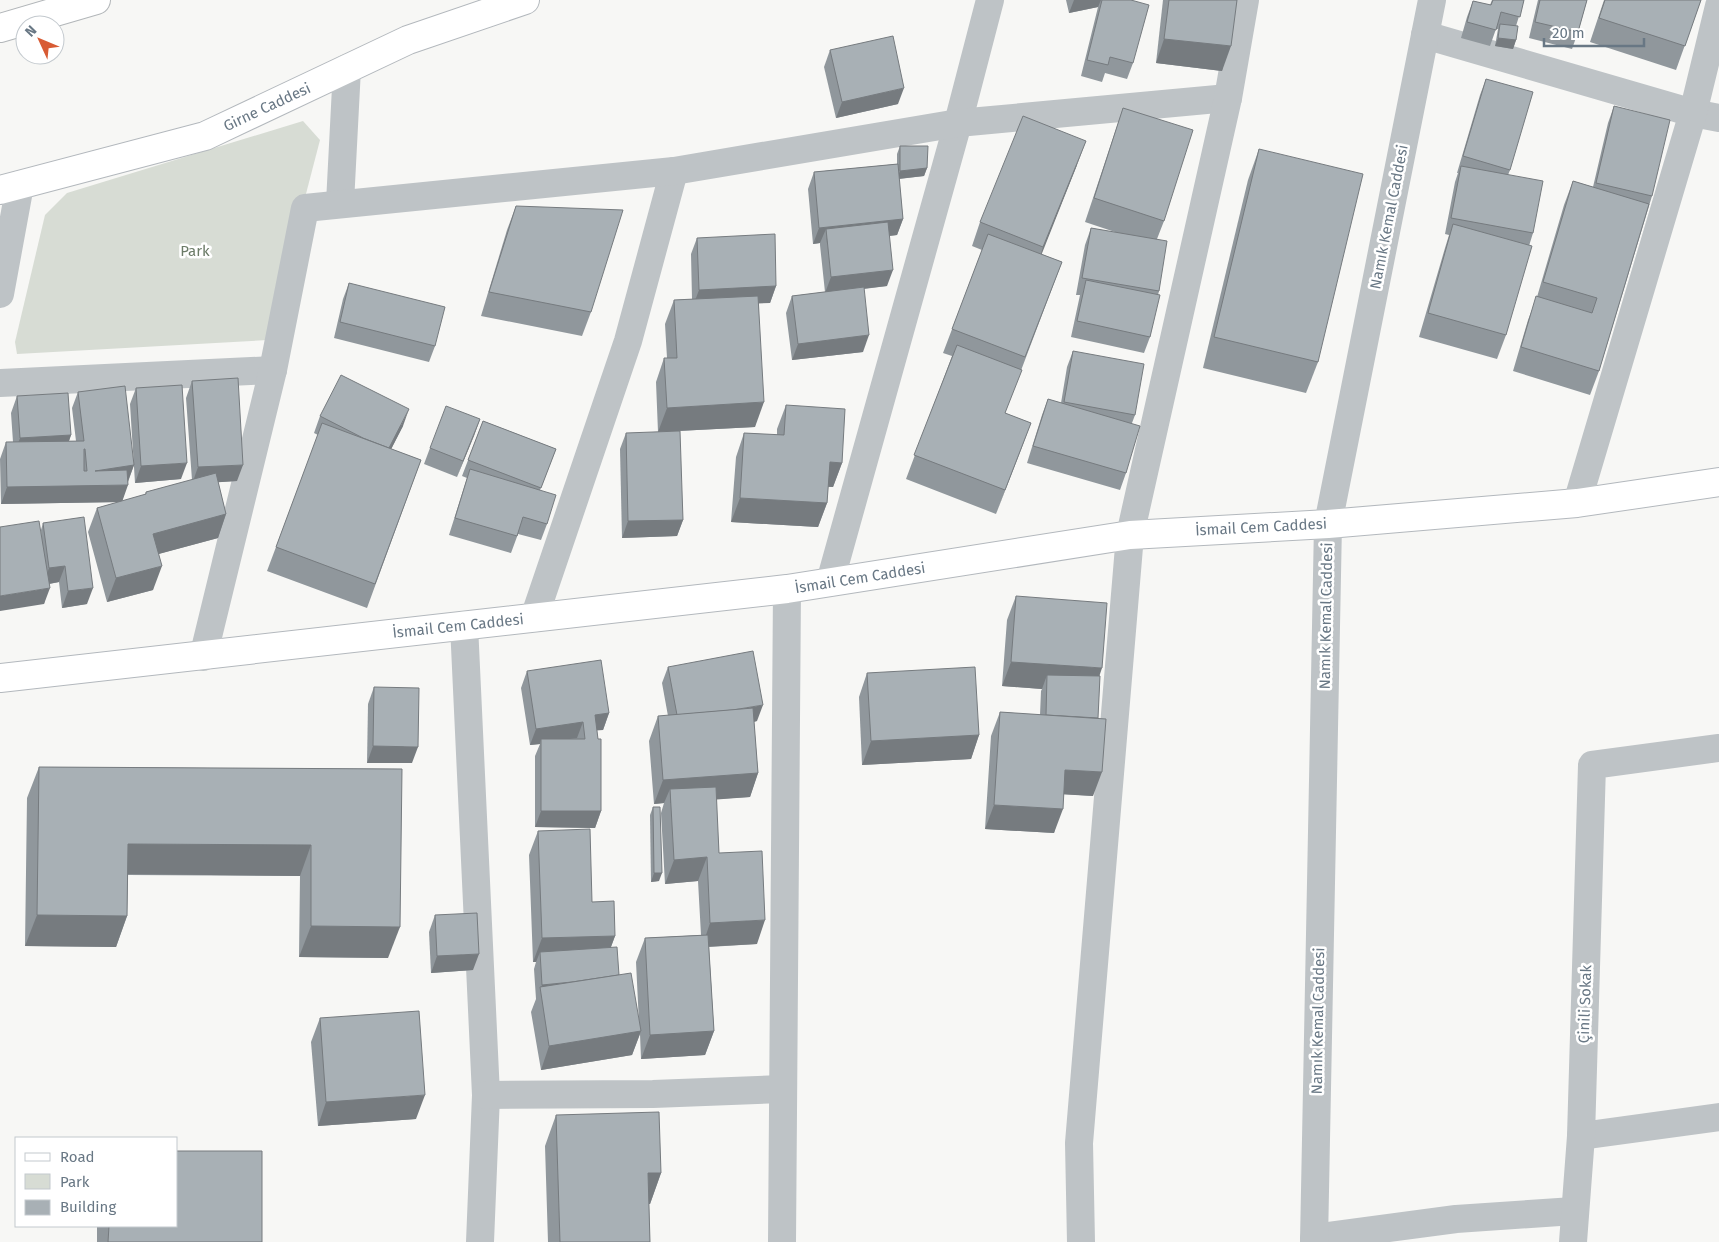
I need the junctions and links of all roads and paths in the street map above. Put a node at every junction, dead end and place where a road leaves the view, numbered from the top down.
1 (96, 0) edge
2 (525, 0) edge
3 (990, 0) edge
4 (1245, 0) edge
5 (1432, 0) edge
6 (1719, 6) edge
7 (0, 28) edge
8 (1424, 35) junction
9 (347, 68) junction
10 (1228, 98) junction
11 (1693, 113) junction
12 (1719, 118) edge
13 (958, 123) junction
14 (674, 171) junction
15 (10, 187) edge
16 (340, 203) junction
17 (0, 294) edge
18 (273, 370) junction
19 (0, 384) edge
20 (1719, 482) edge
21 (1577, 502) junction
22 (1328, 524) junction
23 (1130, 535) junction
24 (830, 582) junction
25 (787, 589) junction
26 (534, 618) junction
27 (464, 624) junction
28 (203, 657) junction
29 (0, 678) edge
30 (1719, 748) edge
31 (782, 1088) junction
32 (486, 1095) junction
33 (1719, 1117) edge
34 (1581, 1136) junction
35 (1574, 1210) junction
36 (1314, 1240) edge
37 (480, 1242) edge
38 (782, 1242) edge
39 (1081, 1242) edge
40 (1572, 1242) edge

1 - 7 main road
2 - 9 main road, Girne Caddesi
3 - 13 street
4 - 10 street
5 - 8 street, Namık Kemal Caddesi
6 - 11 street
8 - 11 street
8 - 22 street, Namık Kemal Caddesi
9 - 15 main road, Girne Caddesi
9 - 16 street
10 - 13 street
10 - 23 street
11 - 12 street
11 - 21 street
13 - 14 street
13 - 24 street
14 - 16 street
14 - 26 street
15 - 17 street
16 - 18 street
18 - 19 street
18 - 28 street
20 - 21 main road, İsmail Cem Caddesi
21 - 22 main road, İsmail Cem Caddesi
22 - 23 main road, İsmail Cem Caddesi
22 - 36 street, Namık Kemal Caddesi
23 - 24 main road, İsmail Cem Caddesi
23 - 39 street
24 - 25 main road, İsmail Cem Caddesi
25 - 26 main road, İsmail Cem Caddesi
25 - 31 street
26 - 27 main road, İsmail Cem Caddesi
27 - 28 main road, İsmail Cem Caddesi
27 - 32 street
28 - 29 main road, İsmail Cem Caddesi
30 - 34 street, Çinili Sokak
31 - 32 street
31 - 38 street
32 - 37 street
33 - 34 street
34 - 35 street, Çinili Sokak
35 - 36 street
35 - 40 street, Çinili Sokak

